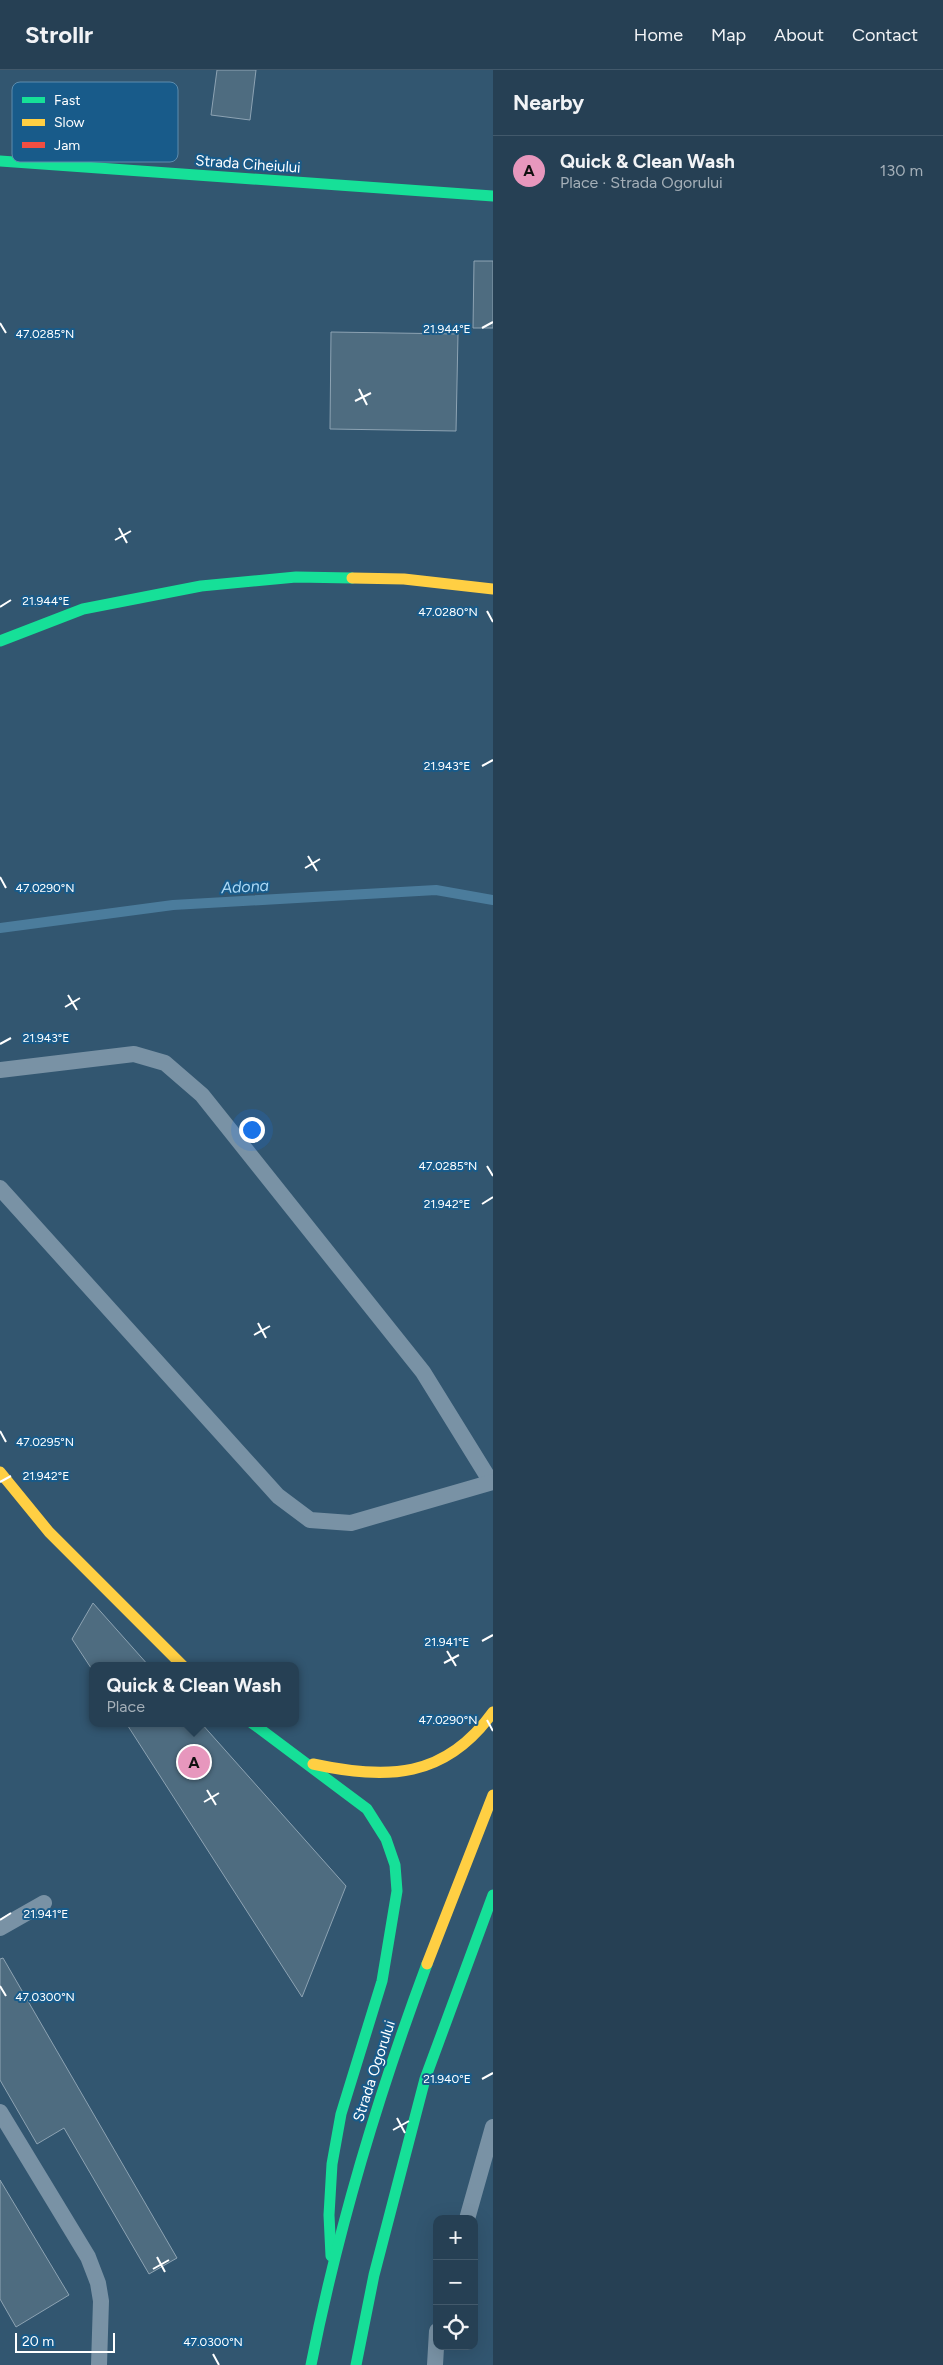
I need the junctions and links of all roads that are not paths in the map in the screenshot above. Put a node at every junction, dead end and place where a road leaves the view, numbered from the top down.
1 (27, 162) edge
2 (493, 196) edge
3 (493, 589) edge
4 (0, 641) edge
5 (0, 1070) edge
6 (0, 1188) edge
7 (0, 1472) edge
8 (492, 1482) edge
9 (180, 1662) edge
10 (493, 1712) edge
11 (258, 1727) edge
12 (307, 1763) junction
13 (493, 1795) edge
14 (493, 1895) edge
15 (44, 1903) dead end
16 (0, 1928) edge
17 (0, 2112) edge
18 (493, 2127) edge
19 (468, 2215) edge
20 (331, 2268) junction
21 (436, 2350) edge
22 (99, 2365) edge
23 (311, 2365) edge
24 (356, 2365) edge
25 (435, 2365) edge

1 - 2 main road, Strada Ciheiului
3 - 4 main road
5 - 8 lane
6 - 8 lane
7 - 9 main road
10 - 12 main road
11 - 12 main road
12 - 20 main road
13 - 20 main road, Strada Ogorului
14 - 24 main road
15 - 16 lane
17 - 22 lane
18 - 19 lane
20 - 23 main road, Strada Ogorului
21 - 25 lane

